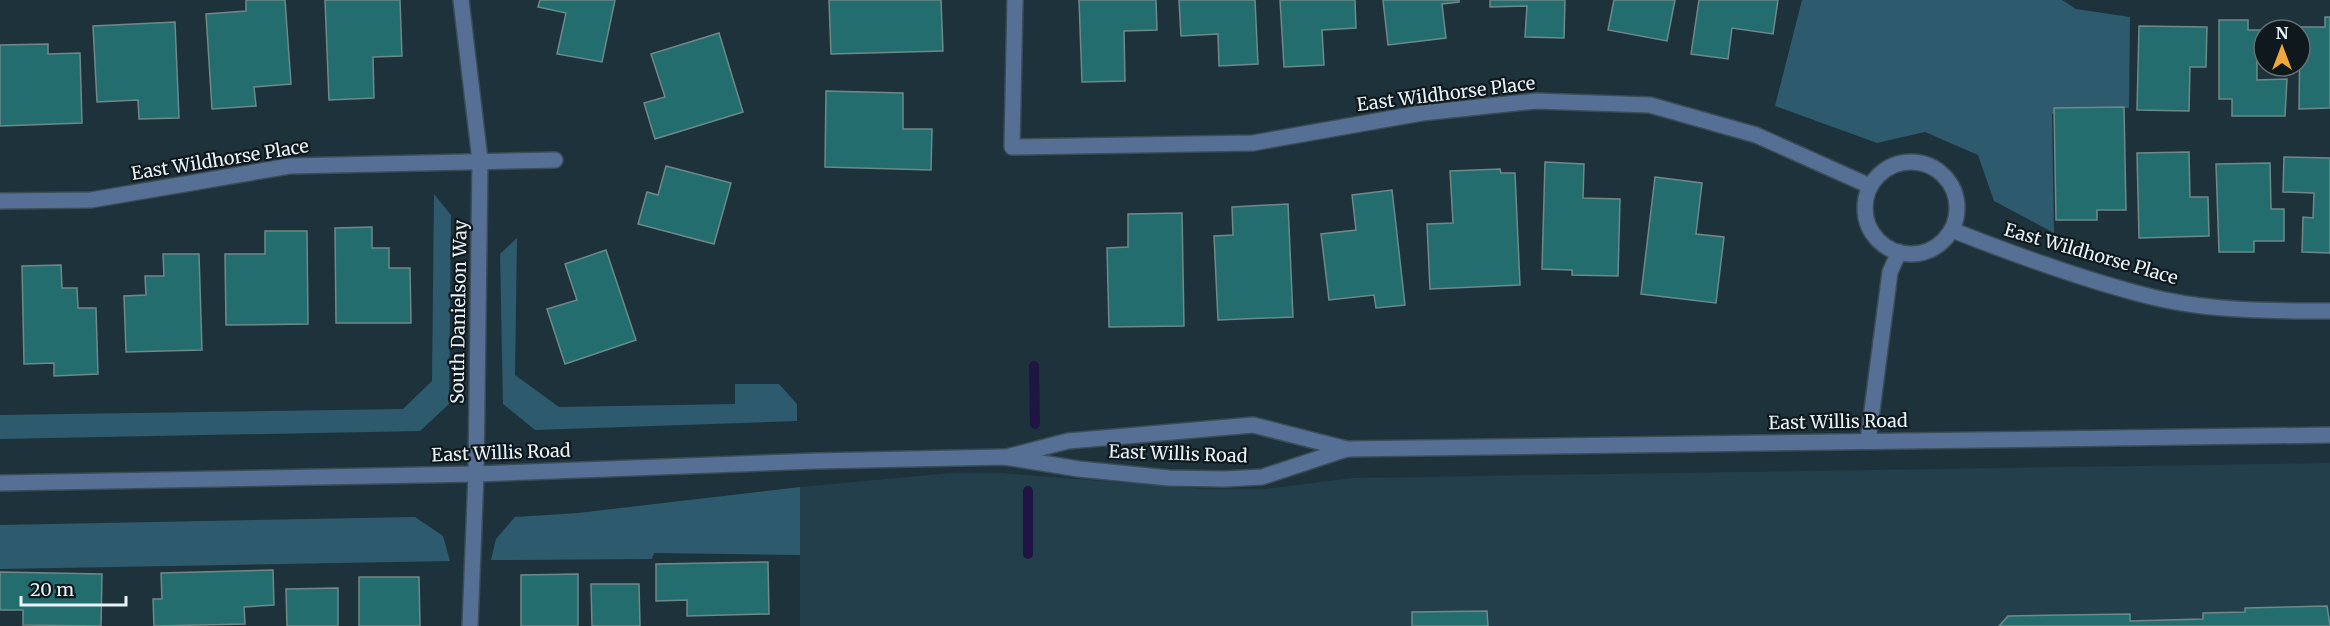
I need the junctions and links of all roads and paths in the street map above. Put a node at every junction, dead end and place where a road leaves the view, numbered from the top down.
1 (461, 0) edge
2 (1015, 0) edge
3 (480, 160) junction
4 (555, 160) dead end
5 (1870, 186) junction
6 (0, 201) edge
7 (1952, 230) junction
8 (1899, 252) junction
9 (2330, 311) edge
10 (2330, 435) edge
11 (1868, 441) junction
12 (1320, 450) junction
13 (1004, 457) junction
14 (476, 474) junction
15 (0, 483) edge
16 (470, 626) edge

1 - 3 street, South Danielson Way
2 - 5 street, East Wildhorse Place
3 - 4 street, East Wildhorse Place
3 - 6 street, East Wildhorse Place
3 - 14 street, South Danielson Way
5 - 7 street
5 - 8 street
7 - 8 street
7 - 9 street, East Wildhorse Place
8 - 11 street
10 - 11 street, East Willis Road
11 - 12 street, East Willis Road
12 - 13 street, East Willis Road
12 - 13 street, East Willis Road
13 - 14 street, East Willis Road
14 - 15 street, East Willis Road
14 - 16 street, South Danielson Way

